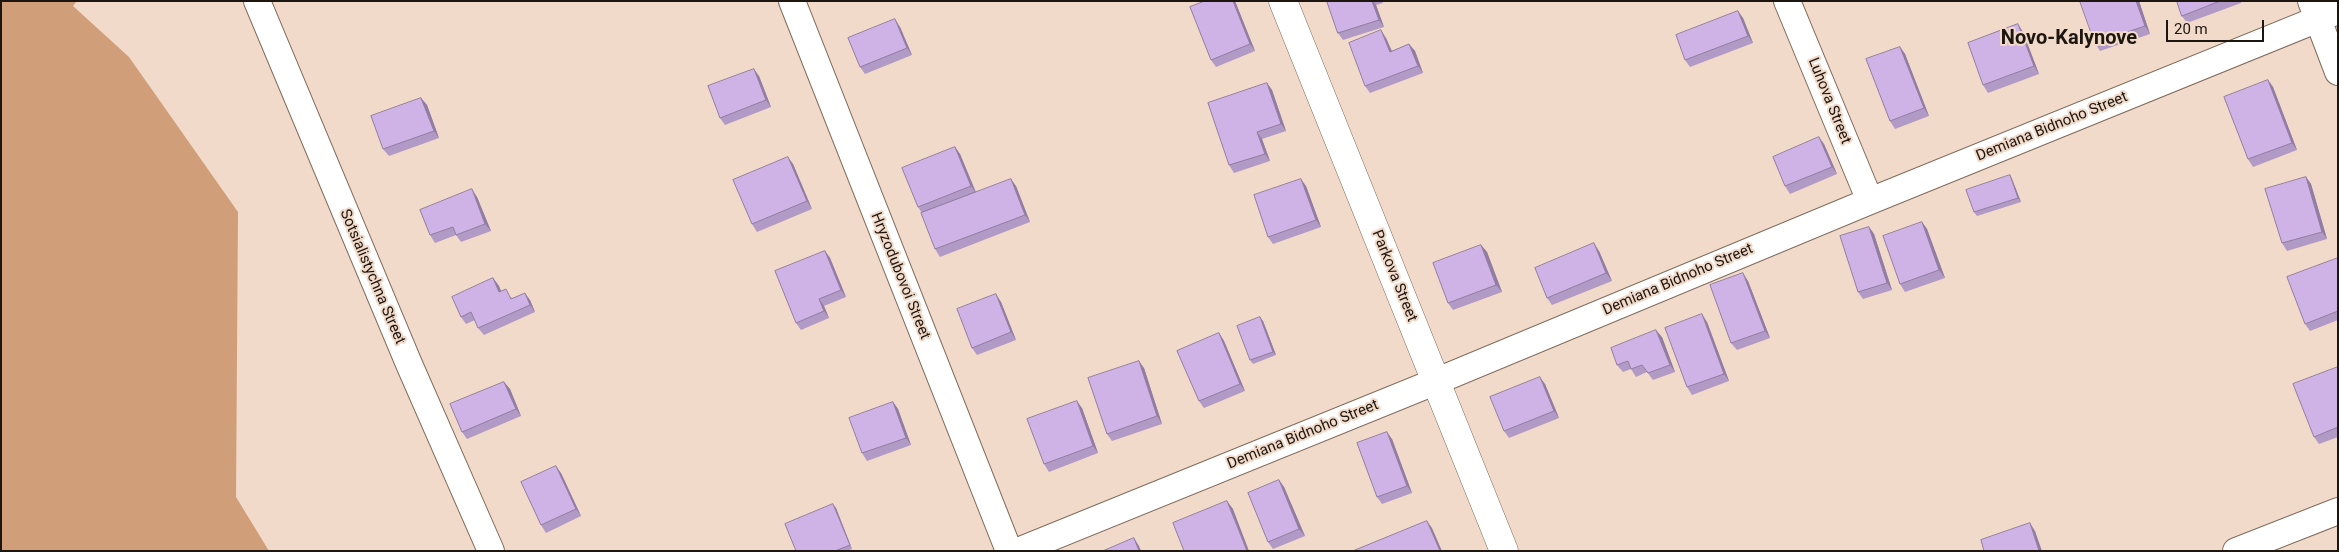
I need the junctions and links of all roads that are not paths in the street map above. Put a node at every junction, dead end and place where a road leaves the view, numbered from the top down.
1 (257, 1) edge
2 (792, 1) edge
3 (1283, 1) edge
4 (1788, 1) edge
5 (2323, 11) edge
6 (2338, 72) edge
7 (1870, 201) junction
8 (1437, 381) junction
9 (2338, 511) edge
10 (491, 551) edge
11 (1009, 551) edge
12 (1018, 551) edge
13 (1504, 551) edge
14 (2236, 551) edge

1 - 10 street, Sotsialistychna Street
2 - 11 street, Hryzodubovoi Street
3 - 8 street, Parkova Street
4 - 7 street, Luhova Street
5 - 6 street
5 - 7 street, Demiana Bidnoho Street
7 - 8 street, Demiana Bidnoho Street
8 - 12 street, Demiana Bidnoho Street
8 - 13 street, Parkova Street
9 - 14 street

